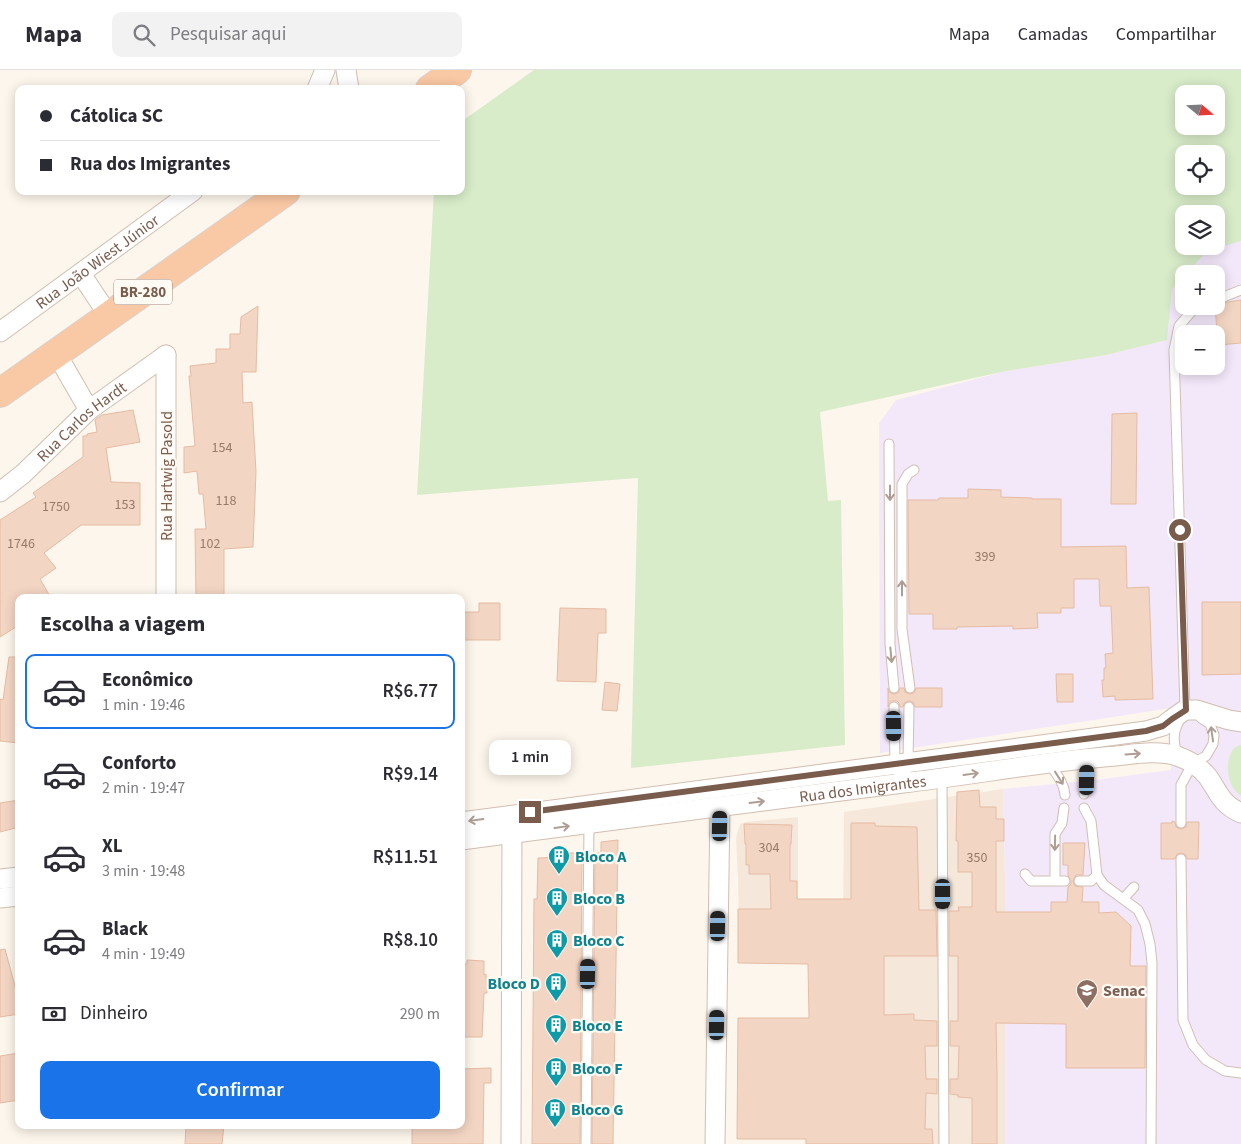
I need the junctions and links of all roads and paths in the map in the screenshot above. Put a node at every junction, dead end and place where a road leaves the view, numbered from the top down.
1 (325, 70) edge
2 (346, 70) edge
3 (457, 70) edge
4 (318, 85) edge
5 (348, 85) edge
6 (436, 85) edge
7 (188, 195) edge
8 (280, 195) edge
9 (81, 274) junction
10 (1241, 290) edge
11 (1225, 296) edge
12 (1189, 315) edge
13 (109, 316) junction
14 (0, 332) edge
15 (56, 353) junction
16 (166, 355) joint
17 (0, 393) edge
18 (89, 410) junction
19 (890, 444) dead end
20 (914, 470) dead end
21 (0, 492) edge
22 (166, 594) edge
23 (894, 688) dead end
24 (910, 688) dead end
25 (894, 707) dead end
26 (909, 707) dead end
27 (1186, 710) junction
28 (1241, 722) edge
29 (1082, 749) junction
30 (1049, 763) junction
31 (1193, 763) junction
32 (901, 764) junction
33 (942, 778) junction
34 (903, 782) junction
35 (1084, 794) dead end
36 (1065, 795) dead end
37 (720, 806) junction
38 (1064, 808) dead end
39 (1084, 808) dead end
40 (1241, 813) edge
41 (512, 815) junction
42 (465, 821) edge
43 (1181, 823) dead end
44 (589, 824) junction
45 (512, 834) junction
46 (465, 840) edge
47 (1181, 859) dead end
48 (1025, 874) dead end
49 (1097, 874) junction
50 (15, 878) edge
51 (0, 880) edge
52 (1055, 880) junction
53 (1065, 881) dead end
54 (1079, 881) dead end
55 (1134, 887) dead end
56 (15, 896) edge
57 (0, 898) edge
58 (1123, 899) junction
59 (1241, 1073) edge
60 (511, 1144) edge
61 (586, 1144) edge
62 (715, 1144) edge
63 (944, 1144) edge
64 (1151, 1144) edge

1 - 4 street
2 - 5 street
3 - 6 highway
7 - 9 street, Rua João Wiest Júnior
8 - 13 highway, BR-280
9 - 13 street
9 - 14 street, Rua João Wiest Júnior
10 - 11 lane
12 - 27 lane
13 - 15 highway, BR-280
15 - 17 highway, BR-280
15 - 18 street
16 - 18 street, Rua Carlos Hardt
16 - 22 street, Rua Hartwig Pasold
18 - 21 street, Rua Carlos Hardt
19 -> 23 lane
24 -> 20 lane
25 - 32 lane
26 - 32 lane
27 - 28 street
27 - 29 street, Rua dos Imigrantes
27 - 31 lane
31 -> 27 lane
29 - 30 street, Rua dos Imigrantes
29 -> 31 street, Rua dos Imigrantes
29 - 32 street, Rua dos Imigrantes
29 - 35 lane
33 -> 30 street, Rua dos Imigrantes
30 -> 36 lane
31 - 40 street, Rua dos Imigrantes
31 - 43 lane
32 - 34 lane
32 - 41 street, Rua dos Imigrantes
33 - 34 street, Rua dos Imigrantes
33 - 63 lane
37 -> 34 street, Rua dos Imigrantes
37 - 44 street, Rua dos Imigrantes
37 - 62 street
38 -> 52 lane
39 - 49 lane
41 -> 42 street, Rua dos Imigrantes
41 - 45 street
45 -> 44 street, Rua dos Imigrantes
44 - 61 lane
45 - 46 street, Rua dos Imigrantes
45 - 60 street
47 - 59 lane
48 - 52 lane
49 - 54 lane
49 - 58 lane
50 - 51 street
52 - 53 lane
55 - 58 lane
56 - 57 street
58 - 64 lane

